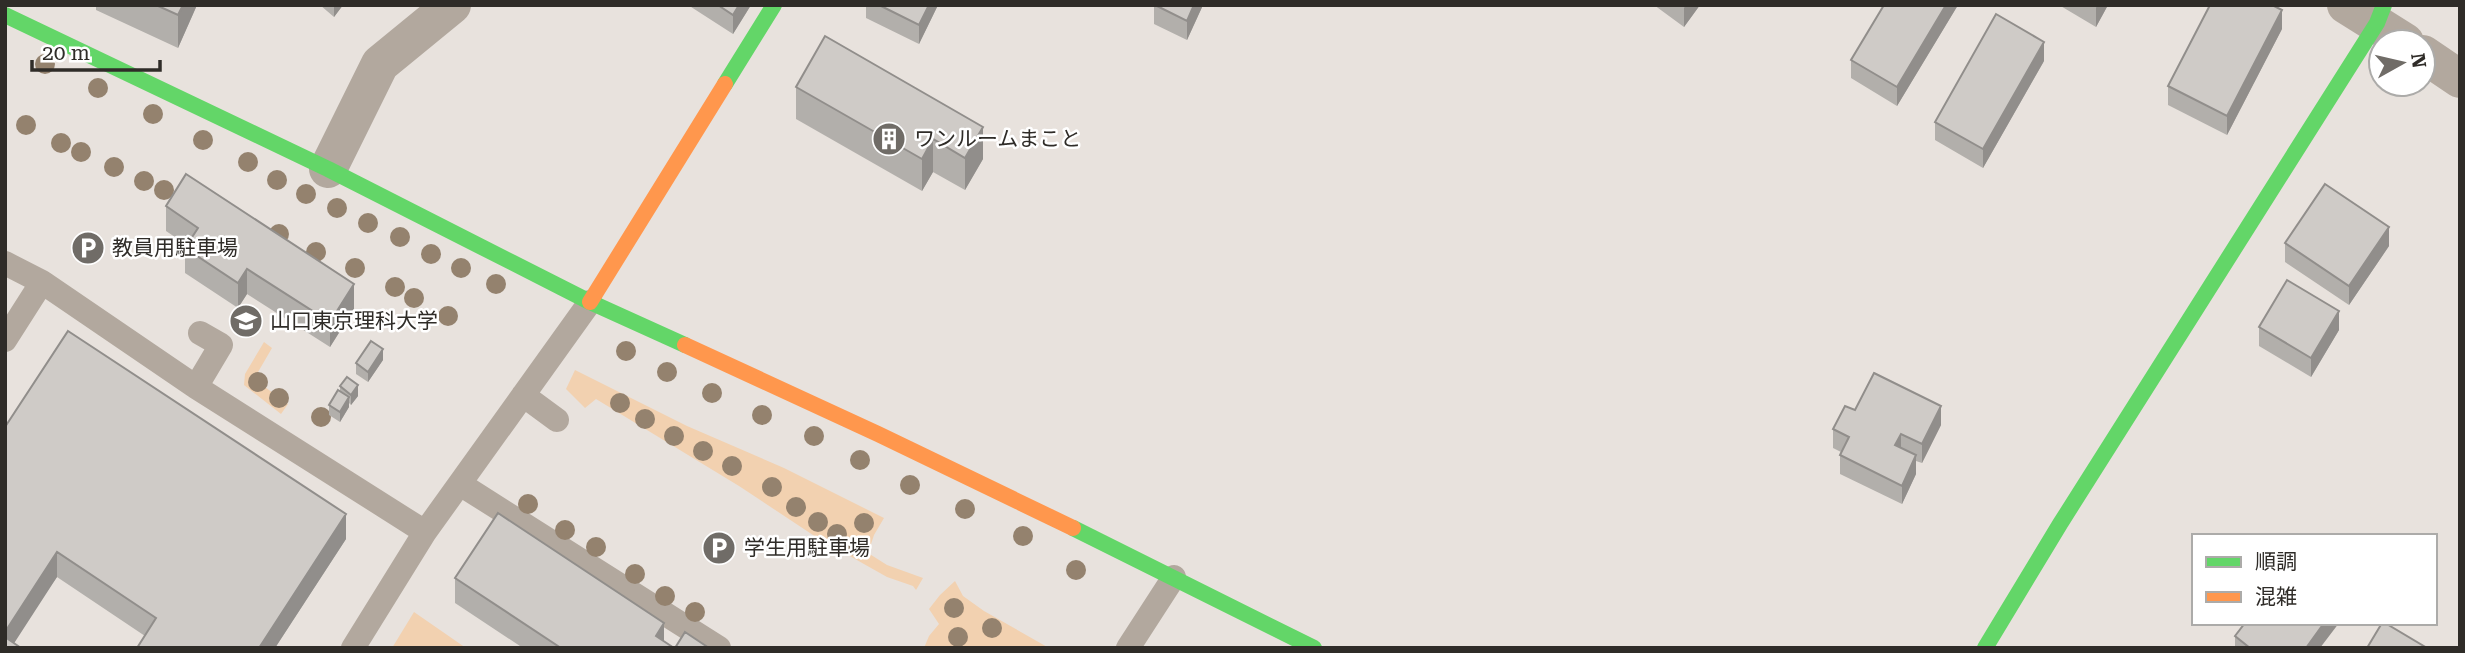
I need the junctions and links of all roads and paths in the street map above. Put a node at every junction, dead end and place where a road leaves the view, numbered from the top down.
1 (452, 5) edge
2 (774, 5) edge
3 (5, 15) edge
4 (2378, 19) edge
5 (2437, 63) edge
6 (2460, 79) edge
7 (328, 169) junction
8 (5, 263) edge
9 (41, 282) junction
10 (590, 302) junction
11 (200, 333) dead end
12 (5, 340) edge
13 (197, 387) junction
14 (523, 395) junction
15 (557, 420) dead end
16 (460, 484) junction
17 (425, 532) junction
18 (1174, 577) junction
19 (352, 648) edge
20 (719, 648) edge
21 (1128, 648) edge
22 (1314, 648) edge
23 (1985, 648) edge

1 - 7 street
2 - 10 street
3 - 7 street
4 - 23 street
5 - 6 street
7 - 10 street
8 - 9 lane
9 - 12 lane
9 - 13 lane
10 - 14 lane
10 - 18 street
11 - 13 lane
13 - 17 lane
14 - 15 lane
14 - 16 lane
16 - 17 lane
16 - 20 lane
17 - 19 lane
18 - 21 lane
18 - 22 street

